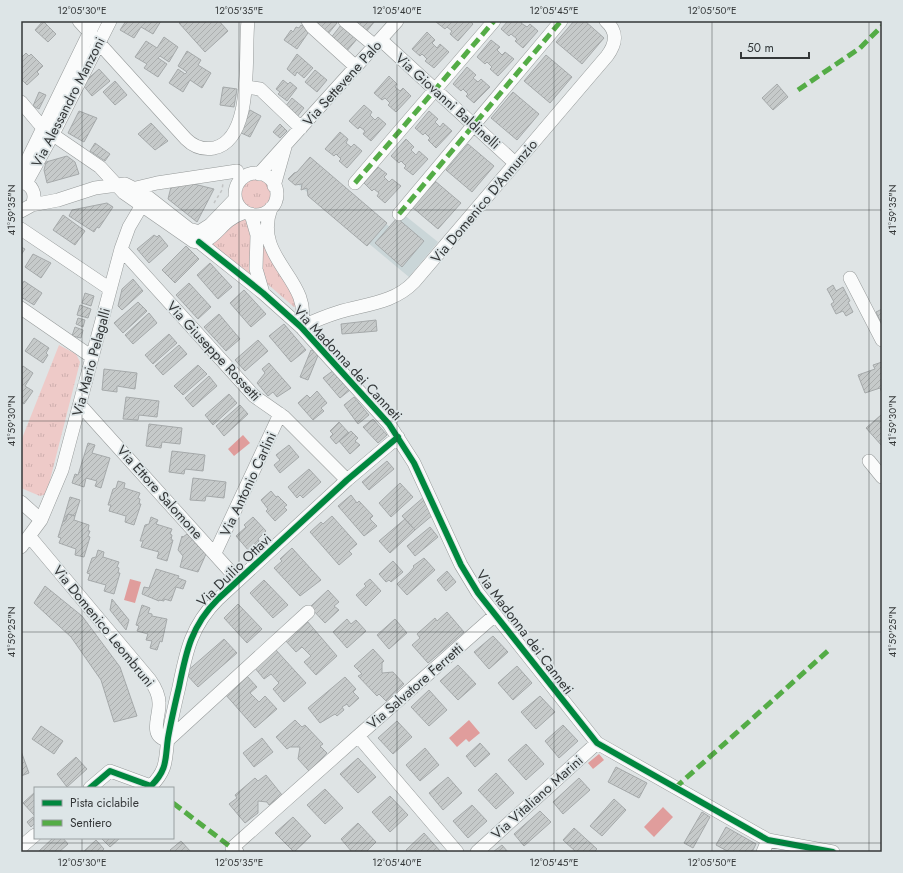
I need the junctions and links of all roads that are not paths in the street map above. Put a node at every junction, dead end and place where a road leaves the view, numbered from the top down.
1 (79, 21) edge
2 (110, 21) edge
3 (248, 21) edge
4 (308, 21) edge
5 (344, 21) edge
6 (397, 21) edge
7 (494, 21) edge
8 (561, 21) edge
9 (606, 21) edge
10 (92, 27) edge
11 (378, 43) junction
12 (98, 44) junction
13 (356, 67) junction
14 (246, 87) junction
15 (435, 89) junction
16 (21, 102) edge
17 (474, 125) junction
18 (301, 128) junction
19 (48, 131) junction
20 (286, 144) junction
21 (515, 163) junction
22 (233, 172) road end
23 (259, 174) junction
24 (23, 179) edge
25 (355, 183) dead end
26 (117, 184) junction
27 (274, 186) junction
28 (136, 188) junction
29 (235, 199) junction
30 (29, 205) edge
31 (142, 205) junction
32 (271, 208) junction
33 (248, 213) junction
34 (399, 214) dead end
35 (21, 230) edge
36 (199, 242) junction
37 (121, 249) junction
38 (850, 278) dead end
39 (110, 289) junction
40 (263, 293) junction
41 (21, 308) edge
42 (301, 327) junction
43 (882, 340) edge
44 (92, 357) junction
45 (80, 405) junction
46 (280, 414) junction
47 (398, 437) junction
48 (869, 461) dead end
49 (882, 477) edge
50 (347, 480) junction
51 (21, 502) edge
52 (40, 520) junction
53 (25, 542) edge
54 (215, 553) junction
55 (238, 580) junction
56 (308, 612) dead end
57 (495, 615) junction
58 (358, 736) junction
59 (168, 740) junction
60 (597, 743) junction
61 (91, 787) edge
62 (34, 836) edge
63 (766, 846) edge
64 (21, 847) edge
65 (235, 850) edge
66 (457, 852) edge
67 (477, 852) edge
68 (833, 852) edge

1 - 10 street
2 - 12 street, Via Alessandro Manzoni
3 - 14 street
4 - 13 street
5 - 11 street, Via Giovanni Baldinelli
6 - 11 street, Via Settevene Palo
7 - 15 street
8 - 17 street
9 - 21 street, Via Domenico D'Annunzio
10 - 12 street
10 - 19 street, Via Alessandro Manzoni
11 - 13 street, Via Settevene Palo
11 - 15 street, Via Giovanni Baldinelli
12 - 14 street
12 - 19 street, Via Alessandro Manzoni
13 - 18 street, Via Settevene Palo
14 - 18 street
15 - 17 street, Via Giovanni Baldinelli
15 - 25 street
16 - 19 street
17 - 21 street, Via Giovanni Baldinelli
17 - 34 street
18 - 20 street, Via Settevene Palo
19 - 24 street, Via Alessandro Manzoni
19 - 26 street
20 - 23 street, Via Settevene Palo
20 - 27 street, Via Settevene Palo
21 - 42 street, Via Domenico D'Annunzio
22 - 28 street
23 - 27 street
23 - 29 street
24 - 30 street
26 - 28 street
26 - 30 street
26 - 31 street
27 - 32 street
28 - 29 street
29 - 33 street
31 - 36 street
31 - 37 street, Via Mario Pelagalli
32 - 33 street
32 - 42 street
33 - 36 street
33 - 40 street
35 - 39 street
36 - 40 street, Via Madonna dei Canneti
37 - 39 street, Via Mario Pelagalli
37 - 46 street, Via Giuseppe Rossetti
38 - 43 street
39 - 44 street, Via Mario Pelagalli
40 - 42 street, Via Madonna dei Canneti
41 - 44 street
42 - 47 street, Via Madonna dei Canneti
44 - 45 street, Via Mario Pelagalli
45 - 52 street, Via Mario Pelagalli
45 - 54 street, Via Ettore Salomone
46 - 50 street, Via Giuseppe Rossetti
46 - 54 street, Via Antonio Carlini
47 - 50 street, Via Duilio Ottavi
47 - 57 street, Via Madonna dei Canneti
48 - 49 street
50 - 55 street, Via Duilio Ottavi
51 - 52 street
52 - 53 street, Via Mario Pelagalli
53 - 59 street, Via Domenico Leombruni
54 - 55 street, Via Ettore Salomone
55 - 59 street, Via Duilio Ottavi
56 - 59 street
57 - 58 street, Via Salvatore Ferretti
57 - 60 street, Via Madonna dei Canneti
58 - 65 street
58 - 66 street, Via Salvatore Ferretti
59 - 61 street, Via Duilio Ottavi
60 - 63 street, Via Madonna dei Canneti
60 - 67 street, Via Vitaliano Marini
62 - 64 street
63 - 68 street, Via Madonna dei Canneti

